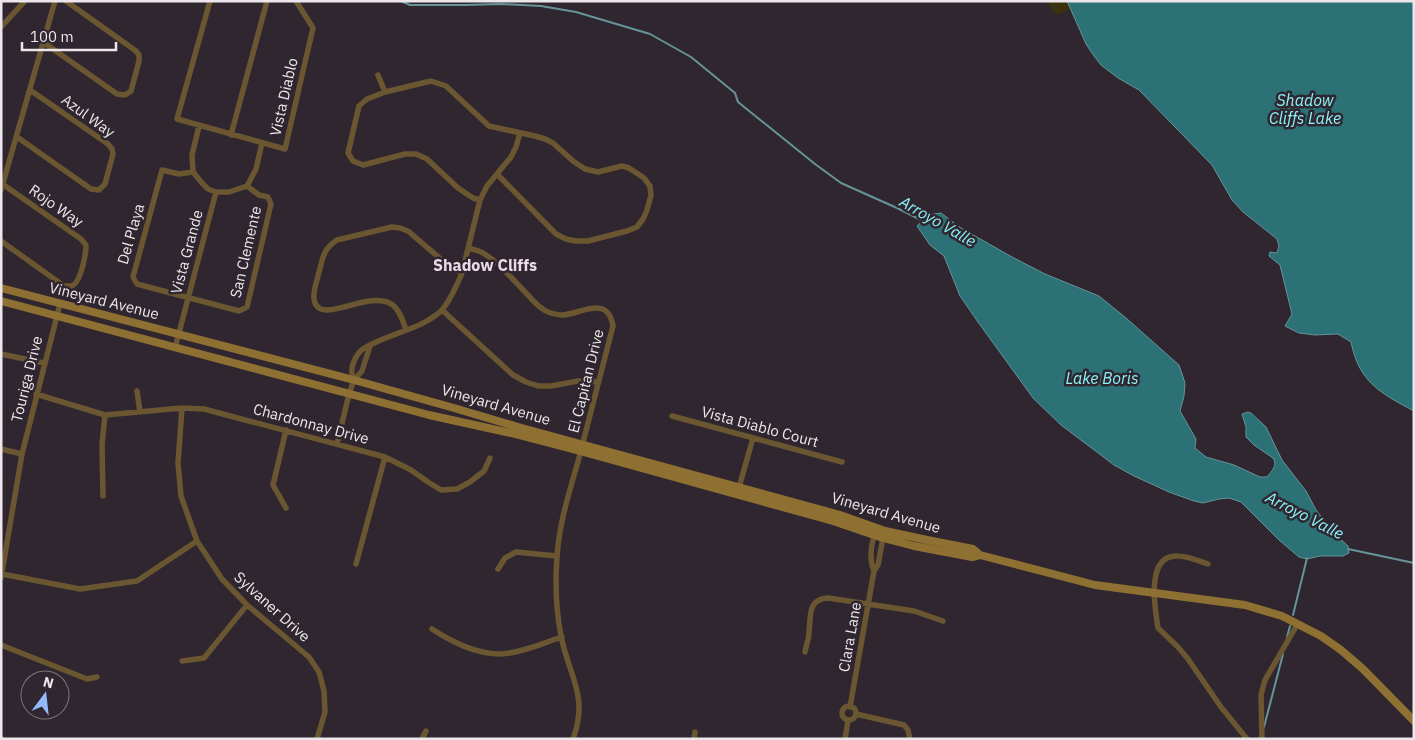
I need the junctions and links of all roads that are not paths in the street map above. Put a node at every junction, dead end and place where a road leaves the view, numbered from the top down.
1 (26, 1) edge
2 (55, 1) edge
3 (66, 1) edge
4 (210, 1) edge
5 (267, 1) edge
6 (296, 1) edge
7 (1, 28) edge
8 (44, 42) junction
9 (378, 75) dead end
10 (30, 90) junction
11 (385, 92) junction
12 (199, 126) junction
13 (520, 133) junction
14 (231, 135) junction
15 (16, 137) junction
16 (262, 143) junction
17 (193, 172) junction
18 (497, 174) junction
19 (2, 186) edge
20 (247, 186) junction
21 (216, 192) junction
22 (480, 200) junction
23 (1, 241) edge
24 (469, 248) junction
25 (462, 273) junction
26 (1, 288) edge
27 (188, 297) junction
28 (1, 302) edge
29 (60, 304) junction
30 (442, 310) junction
31 (56, 317) junction
32 (406, 330) junction
33 (178, 334) junction
34 (370, 346) junction
35 (175, 348) junction
36 (1, 354) edge
37 (44, 364) junction
38 (354, 380) junction
39 (598, 382) junction
40 (138, 391) dead end
41 (36, 394) junction
42 (349, 394) junction
43 (182, 408) junction
44 (140, 412) junction
45 (105, 415) junction
46 (672, 416) dead end
47 (286, 430) junction
48 (754, 438) junction
49 (337, 444) junction
50 (582, 448) junction
51 (1, 449) edge
52 (22, 454) junction
53 (385, 457) junction
54 (490, 458) dead end
55 (842, 462) dead end
56 (738, 491) junction
57 (103, 496) dead end
58 (286, 508) dead end
59 (875, 532) junction
60 (883, 538) junction
61 (197, 541) junction
62 (980, 555) junction
63 (557, 556) junction
64 (356, 564) dead end
65 (1208, 564) dead end
66 (498, 569) dead end
67 (874, 571) junction
68 (2, 576) edge
69 (1153, 593) junction
70 (869, 604) junction
71 (247, 605) junction
72 (943, 622) dead end
73 (1298, 623) junction
74 (432, 629) dead end
75 (562, 637) junction
76 (1, 645) edge
77 (805, 652) dead end
78 (182, 661) dead end
79 (97, 677) dead end
80 (850, 706) junction
81 (856, 714) junction
82 (848, 720) junction
83 (1414, 722) edge
84 (426, 731) dead end
85 (317, 739) edge
86 (422, 739) edge
87 (573, 739) edge
88 (846, 739) edge
89 (910, 739) edge
90 (1247, 739) edge
91 (1262, 739) edge

1 - 7 street
2 - 8 street
3 - 8 street
4 - 12 street
5 - 14 street
6 - 16 street, Vista Diablo
8 - 10 street
9 - 11 street
10 - 15 street
10 - 15 street, Azul Way
11 - 13 street
11 - 22 street
12 - 14 street
12 - 17 street
13 - 18 street
13 - 18 street
14 - 16 street, Vista Diablo
15 - 19 street
16 - 20 street
17 - 21 street, Vista Grande
17 - 27 street, Del Playa
18 - 22 street
19 - 23 street, Rojo Way
20 - 21 street, Vista Grande
20 - 27 street, San Clemente
21 - 27 street, Vista Grande
22 - 24 street
24 - 25 street
24 - 39 street, El Capitan Drive
25 - 30 street
25 - 32 street
26 - 29 street, Vineyard Avenue
27 - 33 street, Vista Grande
28 - 31 street, Vineyard Avenue
29 - 31 street, Touriga Drive
29 - 33 street, Vineyard Avenue
30 - 32 street
30 - 39 street
31 - 35 street, Vineyard Avenue
31 - 37 street, Touriga Drive
32 - 34 street
33 - 35 street, Vista Grande
33 - 38 street, Vineyard Avenue
34 - 38 street
34 - 38 street
35 - 42 street, Vineyard Avenue
36 - 37 street
37 - 41 street, Touriga Drive
38 - 42 street
38 - 50 street, Vineyard Avenue
39 - 50 street, El Capitan Drive
40 - 44 street
41 - 45 street
41 - 52 street, Touriga Drive
42 - 49 street
42 - 50 street, Vineyard Avenue
43 - 44 street, Chardonnay Drive
43 - 47 street, Chardonnay Drive
43 - 61 street, Sylvaner Drive
44 - 45 street, Chardonnay Drive
45 - 57 street
46 - 48 street, Vista Diablo Court
47 - 49 street, Chardonnay Drive
47 - 58 street
48 - 55 street, Vista Diablo Court
48 - 56 street
49 - 53 street, Chardonnay Drive
50 - 56 street, Vineyard Avenue
50 - 63 street, El Capitan Drive
51 - 52 street
52 - 68 street, Touriga Drive
53 - 54 street, Chardonnay Drive
53 - 64 street
56 - 59 street, Vineyard Avenue
59 - 60 street, Vineyard Avenue
59 - 62 street, Vineyard Avenue
59 - 67 street, Clara Lane
60 - 62 street, Vineyard Avenue
60 - 67 street, Clara Lane
61 - 68 street
61 - 71 street, Sylvaner Drive
62 - 69 street, Vineyard Avenue
63 - 66 street
63 - 75 street, El Capitan Drive
65 - 69 street
67 - 70 street, Clara Lane
69 - 73 street, Vineyard Avenue
69 - 90 street
70 - 72 street
70 - 77 street
70 - 80 street, Clara Lane
71 - 78 street
71 - 85 street, Sylvaner Drive
73 - 83 street, Vineyard Avenue
73 - 91 street
74 - 75 street
75 - 87 street, El Capitan Drive
76 - 79 street
80 - 81 street
80 - 82 street
81 - 82 street
81 - 89 street
82 - 88 street
84 - 86 street

